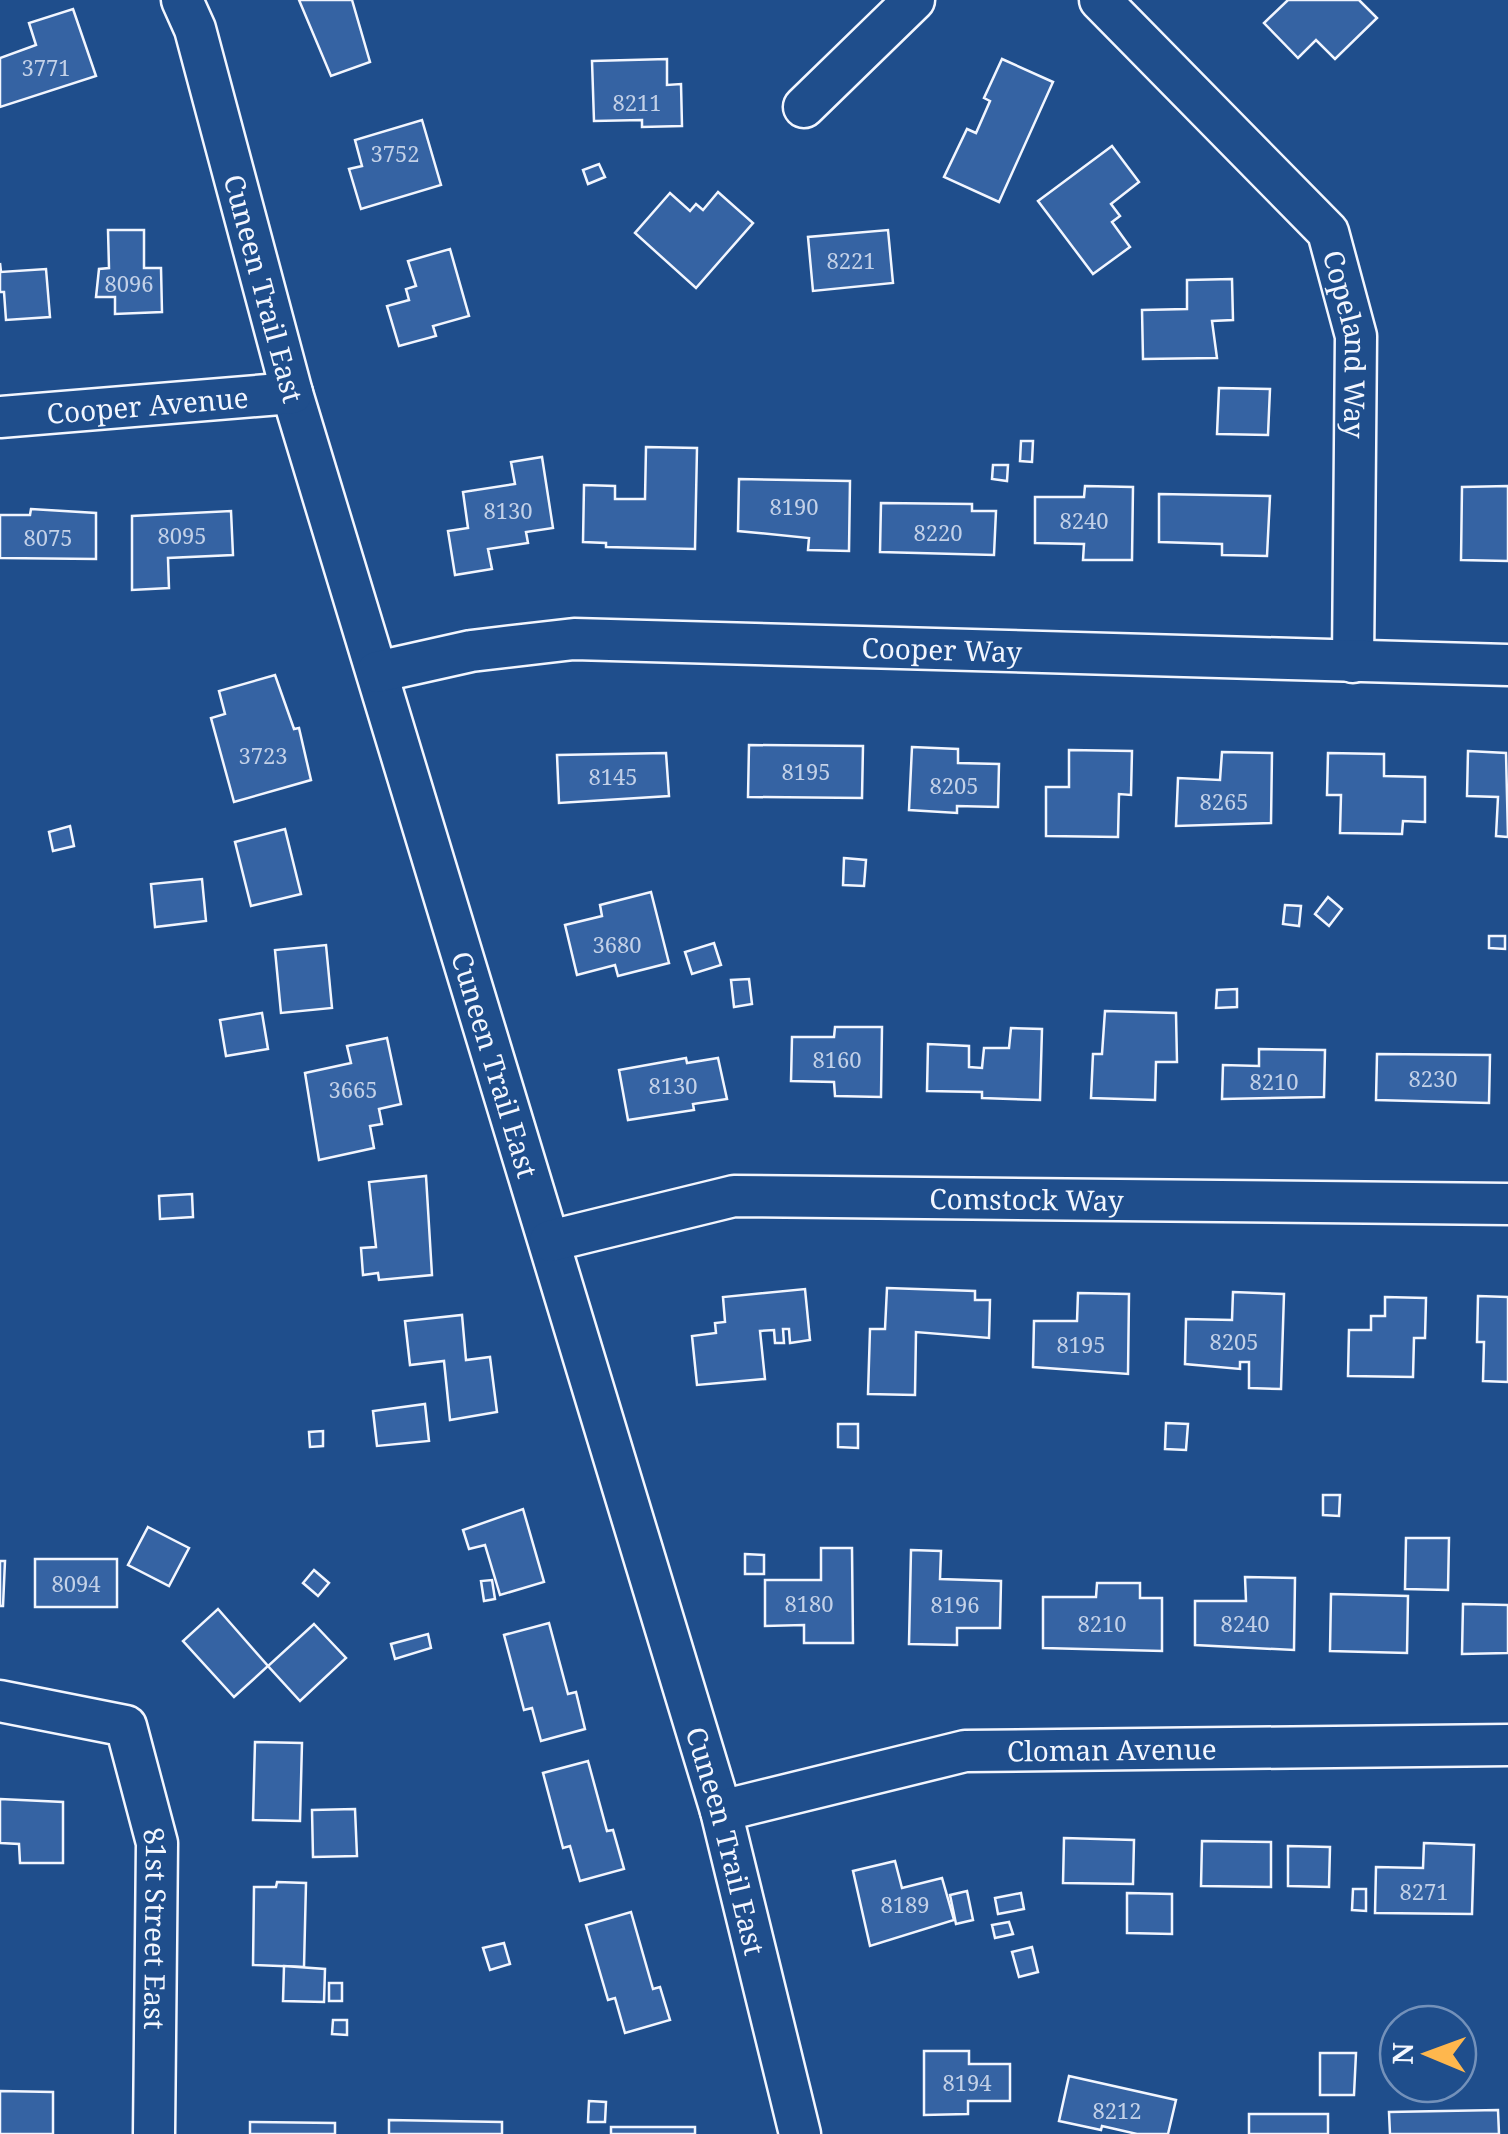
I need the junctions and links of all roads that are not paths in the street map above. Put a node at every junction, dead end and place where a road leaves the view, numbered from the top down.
1 (182, 0) edge
2 (914, 0) edge
3 (1100, 0) edge
4 (804, 106) dead end
5 (292, 393) junction
6 (0, 416) edge
7 (1352, 662) junction
8 (1508, 664) edge
9 (376, 672) junction
10 (1508, 1204) edge
11 (550, 1241) junction
12 (0, 1702) edge
13 (1508, 1745) edge
14 (720, 1811) junction
15 (154, 2134) edge
16 (800, 2134) edge

1 - 5 street, Cuneen Trail East
2 - 4 street
3 - 7 street, Copeland Way
5 - 6 street, Cooper Avenue
5 - 9 street, Cuneen Trail East
7 - 8 street, Cooper Way
7 - 9 street, Cooper Way
9 - 11 street, Cuneen Trail East
10 - 11 street, Comstock Way
11 - 14 street, Cuneen Trail East
12 - 15 street, 81st Street East
13 - 14 street, Cloman Avenue
14 - 16 street, Cuneen Trail East

